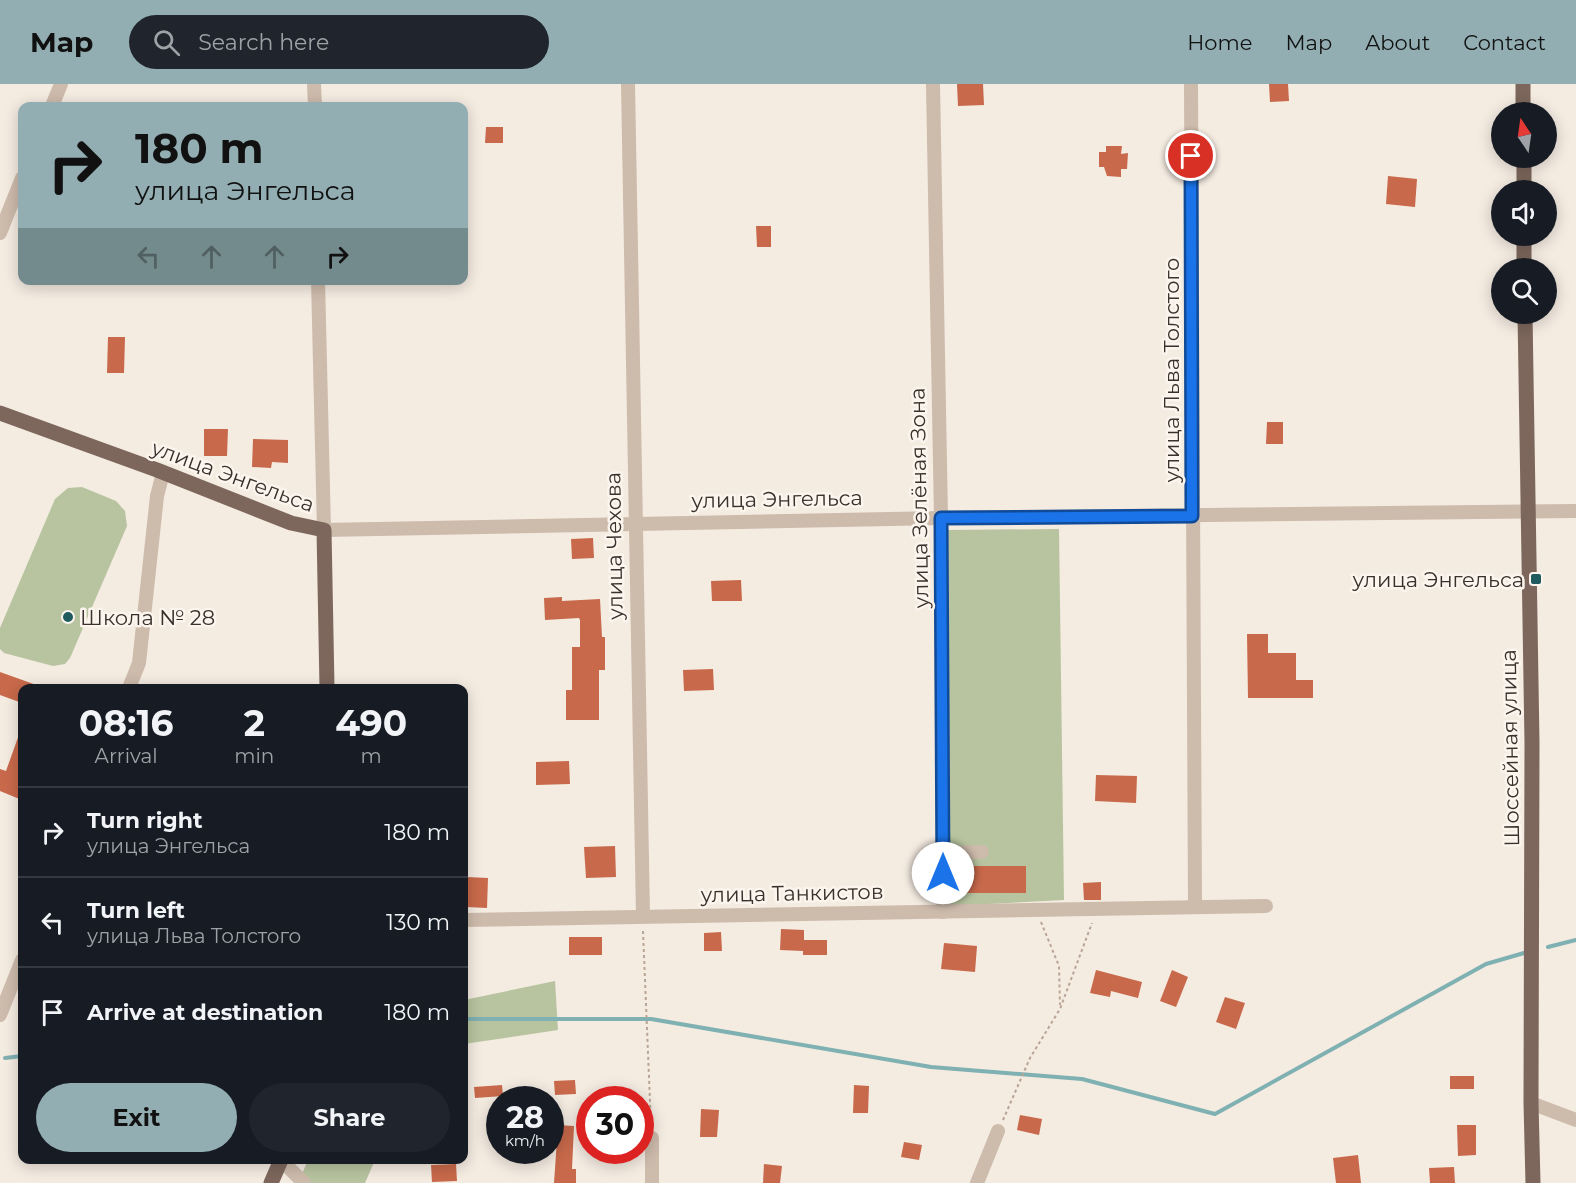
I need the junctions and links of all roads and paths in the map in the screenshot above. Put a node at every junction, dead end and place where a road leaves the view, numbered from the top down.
1 (61, 84) edge
2 (315, 84) edge
3 (628, 84) edge
4 (933, 84) edge
5 (1191, 84) edge
6 (1523, 84) edge
7 (54, 102) edge
8 (315, 102) edge
9 (1523, 102) edge
10 (18, 188) edge
11 (0, 233) edge
12 (318, 285) edge
13 (1525, 324) edge
14 (0, 413) edge
15 (163, 473) junction
16 (1527, 511) junction
17 (1576, 511) edge
18 (1192, 516) junction
19 (941, 518) junction
20 (635, 523) junction
21 (324, 530) junction
22 (131, 684) edge
23 (327, 684) edge
24 (982, 852) dead end
25 (943, 853) junction
26 (1266, 906) dead end
27 (1195, 908) junction
28 (1098, 909) junction
29 (1036, 911) junction
30 (943, 912) junction
31 (643, 916) junction
32 (468, 920) edge
33 (18, 970) edge
34 (1060, 1009) junction
35 (0, 1016) edge
36 (650, 1086) edge
37 (1531, 1103) junction
38 (1576, 1120) edge
39 (998, 1131) joint
40 (279, 1164) edge
41 (285, 1164) edge
42 (652, 1164) edge
43 (271, 1183) edge
44 (304, 1183) edge
45 (652, 1183) edge
46 (977, 1183) edge
47 (1533, 1183) edge

1 - 7 street
2 - 8 street
3 - 20 street, улица Чехова
4 - 19 street, улица Зелёная Зона
5 - 18 street, улица Льва Толстого
6 - 9 main road
10 - 11 street
12 - 21 street
13 - 16 main road, Шоссейная улица
14 - 15 main road, улица Энгельса
15 - 21 main road, улица Энгельса
15 - 22 street
16 - 17 street, улица Энгельса
16 - 18 street, улица Энгельса
16 - 37 main road, Шоссейная улица
18 - 19 street, улица Энгельса
18 - 27 street, улица Льва Толстого
19 - 20 street, улица Энгельса
19 - 25 street, улица Зелёная Зона
20 - 21 street, улица Энгельса
20 - 31 street, улица Чехова
21 - 23 main road
24 - 25 street
25 - 30 street, улица Зелёная Зона
26 - 27 street, улица Танкистов
27 - 28 street, улица Танкистов
28 - 29 street, улица Танкистов
28 - 34 path
29 - 30 street, улица Танкистов
29 - 34 path
30 - 31 street, улица Танкистов
31 - 32 street, улица Танкистов
31 - 36 path
33 - 35 street
34 - 39 path
37 - 38 street
37 - 47 main road, Шоссейная улица
39 - 46 street
40 - 43 main road
41 - 44 street
42 - 45 street

